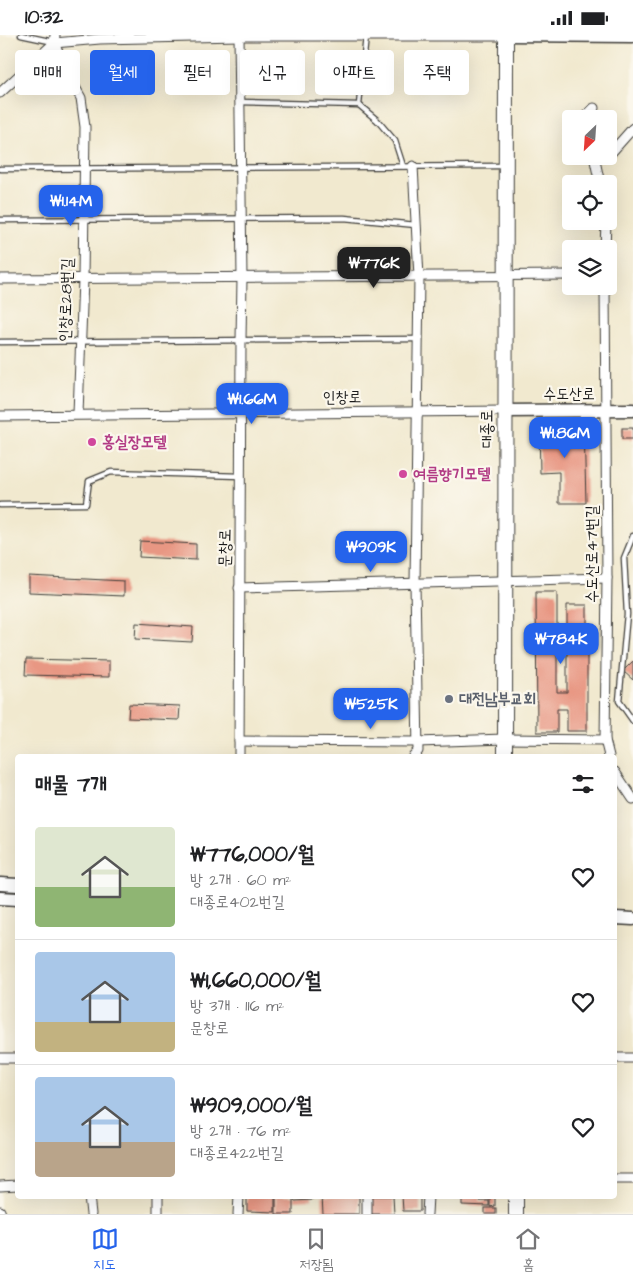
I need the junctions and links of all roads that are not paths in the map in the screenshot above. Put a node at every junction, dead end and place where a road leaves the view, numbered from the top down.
1 (21, 35) edge
2 (239, 35) edge
3 (460, 35) edge
4 (506, 35) edge
5 (366, 36) edge
6 (633, 37) edge
7 (54, 39) edge
8 (0, 93) edge
9 (240, 102) junction
10 (359, 105) junction
11 (594, 107) dead end
12 (591, 110) edge
13 (633, 128) edge
14 (618, 145) edge
15 (597, 165) edge
16 (600, 165) edge
17 (403, 166) junction
18 (413, 166) junction
19 (505, 166) junction
20 (241, 167) junction
21 (598, 168) junction
22 (0, 169) edge
23 (83, 169) junction
24 (599, 175) edge
25 (83, 219) junction
26 (242, 219) junction
27 (0, 220) edge
28 (416, 225) junction
29 (562, 275) edge
30 (419, 277) junction
31 (505, 277) junction
32 (242, 278) junction
33 (0, 279) edge
34 (83, 279) junction
35 (605, 295) edge
36 (418, 339) junction
37 (241, 340) junction
38 (80, 341) junction
39 (0, 342) edge
40 (605, 410) junction
41 (633, 410) edge
42 (418, 411) junction
43 (504, 411) junction
44 (240, 413) junction
45 (78, 414) junction
46 (0, 416) edge
47 (240, 476) junction
48 (0, 505) edge
49 (633, 537) edge
50 (607, 578) junction
51 (504, 581) junction
52 (415, 584) junction
53 (240, 588) junction
54 (633, 721) edge
55 (504, 739) junction
56 (605, 740) junction
57 (239, 741) junction
58 (418, 742) junction
59 (239, 754) edge
60 (415, 754) edge
61 (504, 754) edge
62 (609, 754) edge
63 (617, 775) edge
64 (633, 799) edge
65 (0, 884) edge
66 (15, 885) edge
67 (0, 898) edge
68 (15, 899) edge
69 (617, 918) edge
70 (633, 919) edge
71 (0, 1058) edge
72 (15, 1058) edge
73 (617, 1058) edge
74 (633, 1058) edge
75 (617, 1179) edge
76 (633, 1179) edge
77 (0, 1185) edge
78 (15, 1185) edge
79 (89, 1199) edge
80 (158, 1199) edge
81 (239, 1199) edge
82 (367, 1199) edge
83 (428, 1199) edge
84 (516, 1199) edge
85 (91, 1214) edge
86 (158, 1214) edge
87 (238, 1214) edge
88 (367, 1214) edge
89 (427, 1214) edge
90 (516, 1214) edge

1 - 7 lane
2 - 5 street
2 - 7 street
2 - 9 street, 문창로
3 - 4 street
3 - 5 street
4 - 6 main road
4 - 19 main road, 대종로
5 - 10 lane
7 - 8 street
7 - 23 street, 인창로28번길
9 - 10 lane
9 - 20 street, 문창로
10 - 17 lane
11 - 12 street
13 - 14 street
15 - 21 street
16 - 21 street
17 - 18 lane
17 - 20 lane
18 - 19 lane
18 - 28 street
19 - 31 main road, 대종로
20 - 23 lane
20 - 26 street, 문창로
21 - 24 street
22 - 23 lane
23 - 25 street, 인창로28번길
25 - 26 lane
25 - 27 lane
25 - 34 street, 인창로28번길
26 - 28 lane
26 - 32 street, 문창로
28 - 30 street
29 - 31 street
30 - 31 street
30 - 32 street
30 - 36 street
31 - 43 main road, 대종로
32 - 34 street
32 - 37 street, 문창로
33 - 34 street
34 - 38 street, 인창로28번길
35 - 40 street, 수도산로47번길
36 - 37 lane
36 - 42 street
37 - 38 lane
37 - 44 street, 문창로
38 - 39 lane
38 - 45 street, 인창로28번길
40 - 41 main road, 수도산로
40 - 43 main road, 수도산로
40 - 50 street, 수도산로47번길
42 - 43 street, 인창로
42 - 44 street, 인창로
42 - 52 street
43 - 51 main road, 대종로
44 - 45 street, 인창로
44 - 47 street, 문창로
45 - 46 street, 인창로
47 - 48 lane
47 - 53 street, 문창로
49 - 54 lane
50 - 51 street
50 - 56 street, 수도산로47번길
51 - 52 street
51 - 55 main road, 대종로
52 - 53 street
52 - 58 street
53 - 57 street, 문창로
55 - 56 street
55 - 58 street
55 - 61 main road, 대종로
56 - 62 street, 수도산로47번길
57 - 58 street
57 - 59 street, 문창로
58 - 60 street
63 - 64 street
65 - 66 main road
67 - 68 main road
69 - 70 main road
71 - 72 street
73 - 74 street
75 - 76 street
77 - 78 street
79 - 85 street
80 - 86 street
81 - 87 street
82 - 88 street
83 - 89 street
84 - 90 main road

